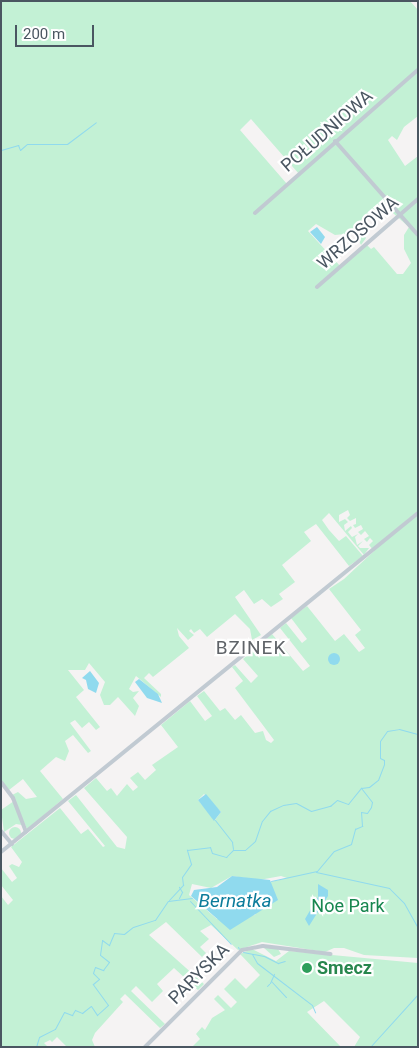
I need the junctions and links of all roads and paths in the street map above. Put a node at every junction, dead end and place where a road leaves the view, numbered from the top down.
1 (418, 70) edge
2 (335, 141) junction
3 (418, 199) edge
4 (255, 213) dead end
5 (400, 214) junction
6 (418, 235) edge
7 (317, 287) dead end
8 (418, 513) edge
9 (1, 782) edge
10 (1, 831) edge
11 (26, 832) junction
12 (12, 844) junction
13 (1, 852) edge
14 (329, 954) dead end
15 (145, 1047) edge

1 - 2 street, POŁUDNIOWA
2 - 4 street, POŁUDNIOWA
2 - 5 street
3 - 5 street, WRZOSOWA
5 - 6 street
5 - 7 street, WRZOSOWA
8 - 11 street
9 - 11 street
10 - 12 street
11 - 12 street
12 - 13 street
14 - 15 street, PARYSKA

